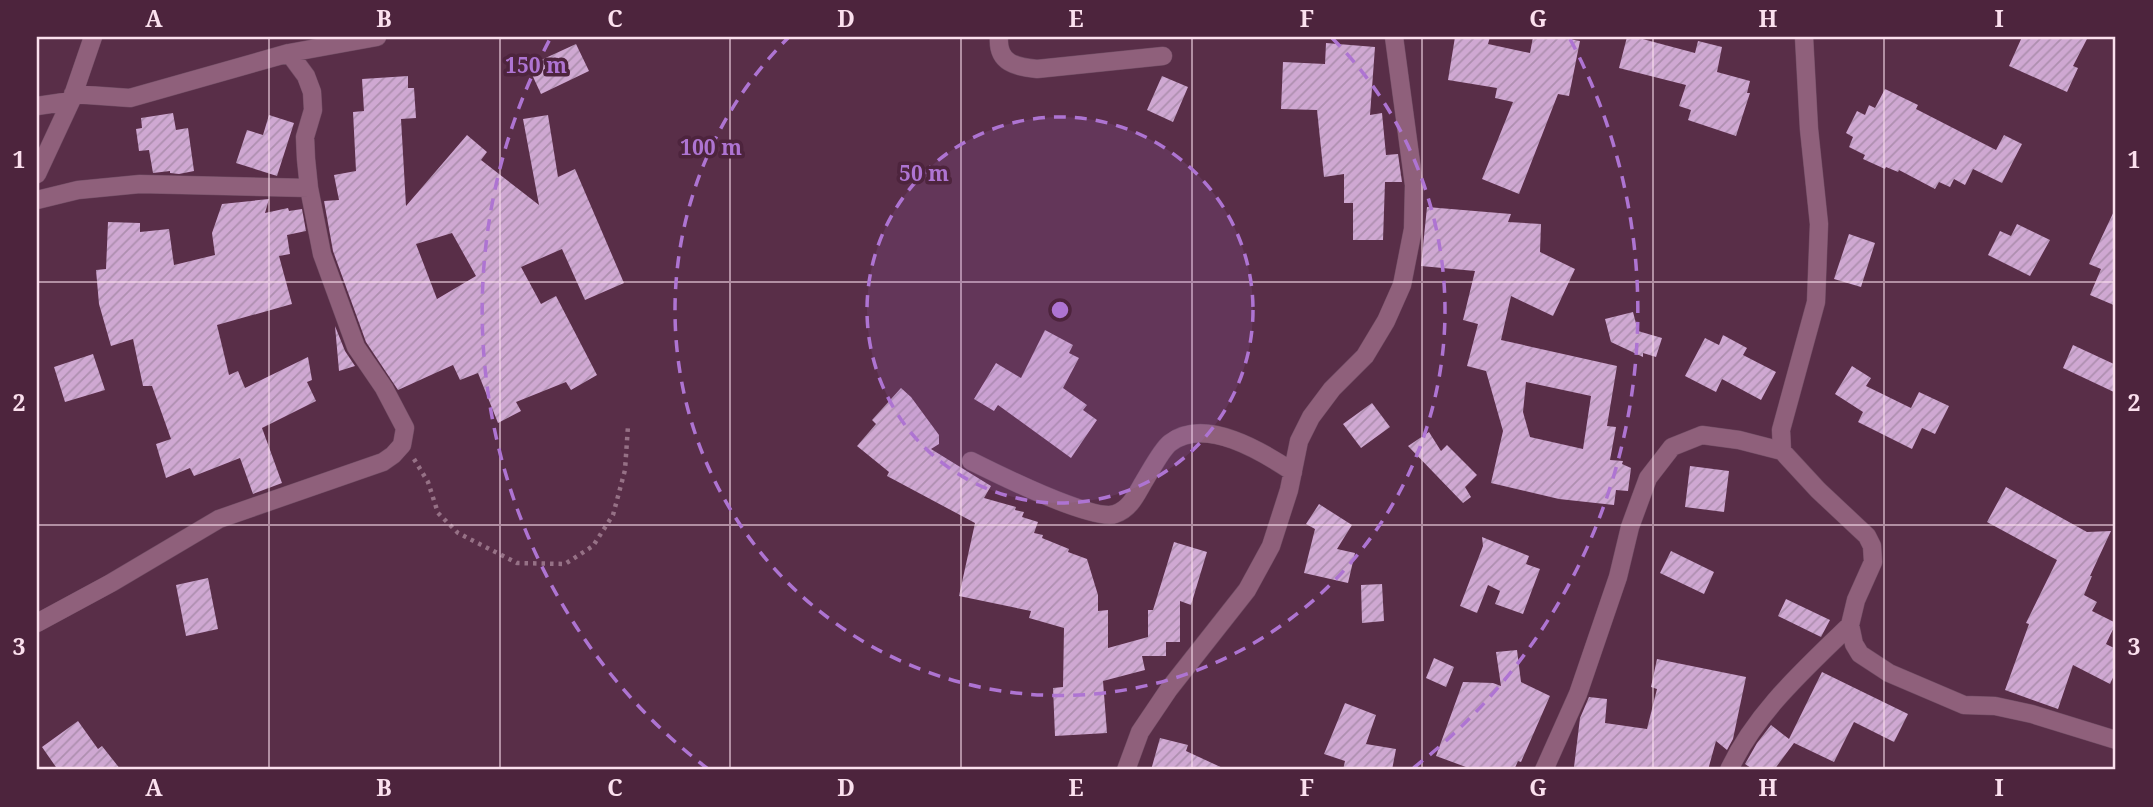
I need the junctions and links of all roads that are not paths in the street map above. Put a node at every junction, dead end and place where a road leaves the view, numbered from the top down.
1 (93, 37) edge
2 (377, 37) edge
3 (999, 37) edge
4 (1394, 37) edge
5 (1804, 37) edge
6 (289, 53) junction
7 (1163, 56) dead end
8 (72, 97) junction
9 (37, 106) edge
10 (37, 174) edge
11 (309, 188) junction
12 (37, 200) edge
13 (1782, 451) junction
14 (971, 461) dead end
15 (1293, 471) junction
16 (37, 623) edge
17 (1850, 625) junction
18 (2116, 740) edge
19 (1126, 770) edge
20 (1544, 770) edge
21 (1730, 770) edge

1 - 8 street
2 - 6 street
3 - 7 street
4 - 15 street
5 - 13 street
6 - 8 street
6 - 11 street
8 - 9 street
8 - 10 street
11 - 12 street
11 - 16 street
13 - 17 street
13 - 20 street
14 - 15 street
15 - 19 street
17 - 18 street
17 - 21 street

